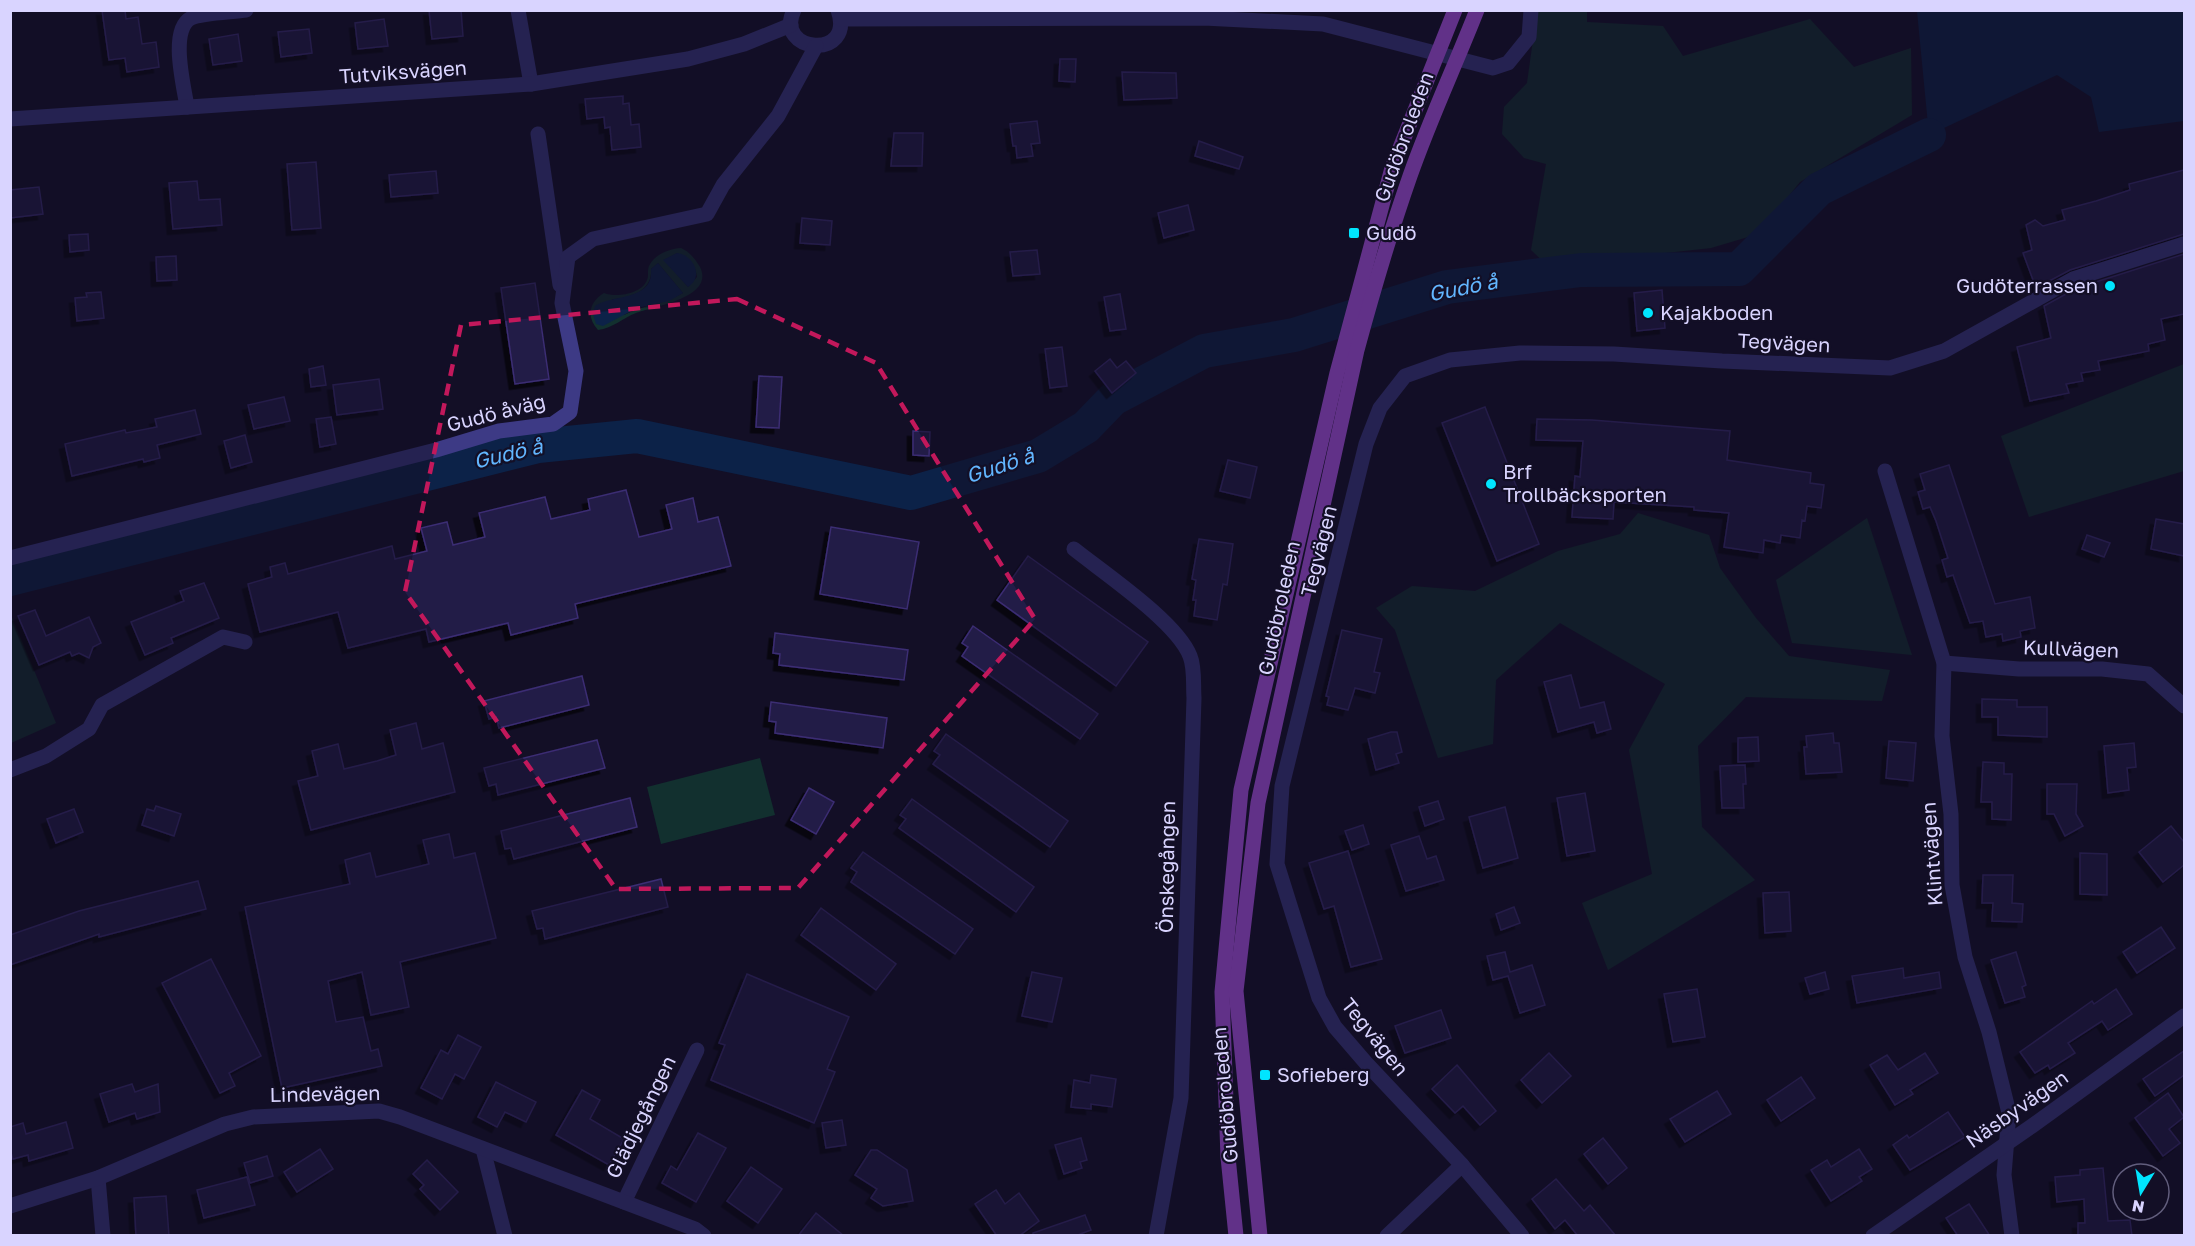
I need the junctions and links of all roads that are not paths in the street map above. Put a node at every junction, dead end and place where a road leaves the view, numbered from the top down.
1 (246, 10) edge
2 (518, 10) edge
3 (1455, 10) edge
4 (1477, 10) edge
5 (1532, 10) edge
6 (840, 15) edge
7 (1323, 17) edge
8 (793, 18) edge
9 (816, 46) junction
10 (1437, 54) junction
11 (1456, 59) junction
12 (531, 84) junction
13 (187, 107) junction
14 (10, 119) edge
15 (538, 134) dead end
16 (2184, 244) edge
17 (1365, 294) junction
18 (562, 303) junction
19 (1349, 352) junction
20 (1884, 471) dead end
21 (1074, 549) dead end
22 (10, 558) edge
23 (245, 642) dead end
24 (1944, 663) junction
25 (2184, 706) edge
26 (10, 770) edge
27 (2184, 1016) edge
28 (697, 1050) dead end
29 (2008, 1142) junction
30 (483, 1149) junction
31 (1462, 1165) junction
32 (98, 1178) junction
33 (624, 1202) junction
34 (10, 1206) edge
35 (103, 1236) edge
36 (505, 1236) edge
37 (704, 1236) edge
38 (1156, 1236) edge
39 (1236, 1236) edge
40 (1260, 1236) edge
41 (1387, 1236) edge
42 (1522, 1236) edge
43 (1873, 1236) edge
44 (2012, 1236) edge

1 - 13 street
2 - 12 street
3 - 10 main road, Gudöbroleden
4 - 11 main road, Gudöbroleden
5 - 11 street
6 - 7 street
6 - 9 street
7 - 10 street
8 - 9 street
8 - 12 street, Tutviksvägen
9 - 18 street, Gudö åväg
10 - 11 street
10 - 17 main road, Gudöbroleden
11 - 17 main road, Gudöbroleden
12 - 13 street, Tutviksvägen
13 - 14 street, Tutviksvägen
15 - 18 street
16 - 31 street, Tegvägen
17 - 19 main road, Gudöbroleden
18 - 22 street, Gudö åväg
19 - 39 main road, Gudöbroleden
19 - 40 main road, Gudöbroleden
20 - 24 street, Klintvägen
21 - 38 street, Önskegången
23 - 26 street
24 - 25 street, Kullvägen
24 - 29 street, Klintvägen
27 - 29 street, Näsbyvägen
28 - 33 street, Glädjegången
29 - 43 street, Näsbyvägen
29 - 44 street, Klintvägen
30 - 32 street, Lindevägen
30 - 33 street, Lindevägen
30 - 36 street
31 - 41 street
31 - 42 street, Tegvägen
32 - 34 street, Lindevägen
32 - 35 street
33 - 37 street, Lindevägen

